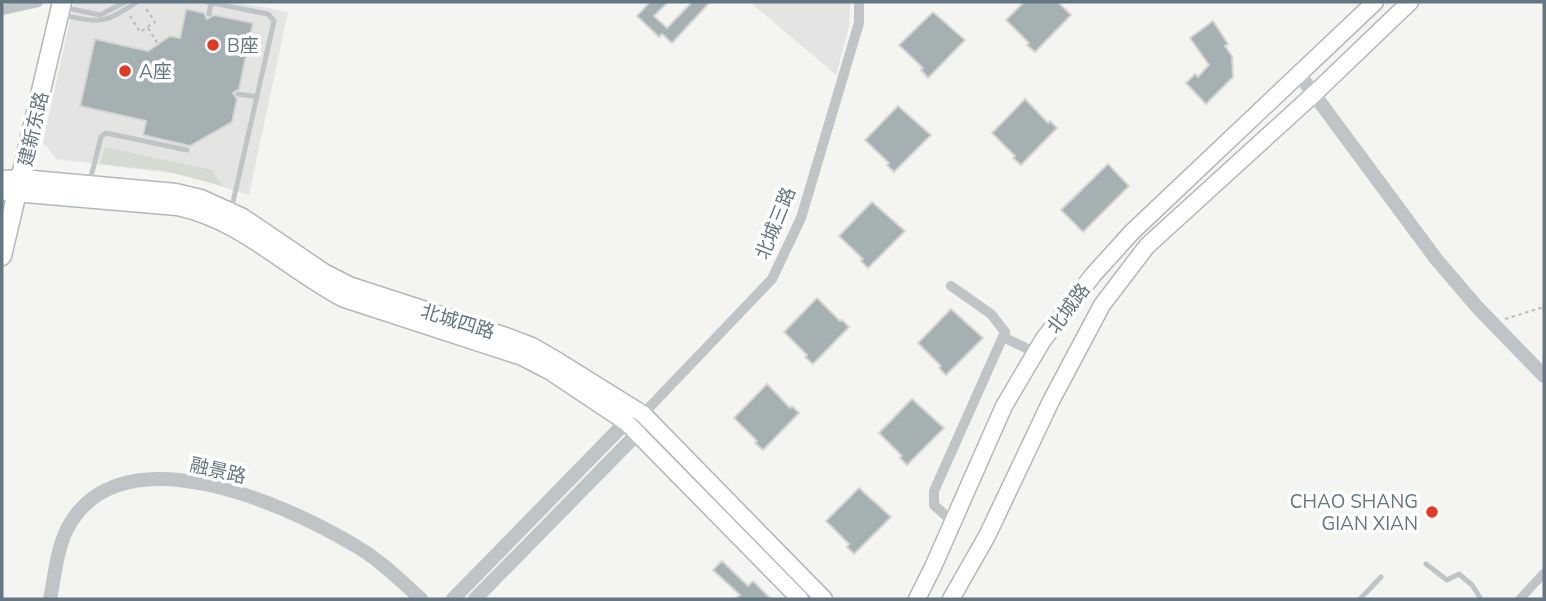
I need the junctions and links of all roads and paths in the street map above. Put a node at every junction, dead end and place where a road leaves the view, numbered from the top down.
1 (38, 2) edge
2 (125, 2) edge
3 (140, 2) edge
4 (209, 2) edge
5 (859, 2) edge
6 (1375, 2) edge
7 (1410, 2) edge
8 (58, 6) edge
9 (2, 10) edge
10 (128, 12) dead end
11 (209, 14) dead end
12 (147, 27) junction
13 (158, 44) dead end
14 (1299, 74) junction
15 (238, 93) dead end
16 (1315, 93) junction
17 (257, 97) junction
18 (187, 150) dead end
19 (89, 184) junction
20 (10, 185) edge
21 (2, 215) edge
22 (230, 218) junction
23 (2, 256) edge
24 (951, 286) dead end
25 (1544, 307) edge
26 (1492, 323) junction
27 (1003, 337) junction
28 (1036, 352) junction
29 (1544, 376) edge
30 (643, 414) junction
31 (631, 428) junction
32 (953, 522) junction
33 (1426, 564) dead end
34 (1544, 573) edge
35 (1381, 577) dead end
36 (50, 599) edge
37 (421, 599) edge
38 (453, 599) edge
39 (475, 599) edge
40 (800, 599) edge
41 (824, 599) edge
42 (917, 599) edge
43 (951, 599) edge
44 (1360, 599) edge
45 (1481, 599) edge
46 (1520, 599) edge

1 - 9 street
2 - 8 lane
3 - 8 lane
3 - 12 path
4 - 11 lane
4 - 17 lane
5 - 30 street, 北城三路
6 - 14 main road, 北城路
7 - 16 main road, 北城路
8 - 20 main road, 建新东路
10 - 12 path
12 - 13 path
14 - 16 street
14 - 28 main road, 北城路
15 - 17 lane
16 - 26 street
16 - 43 main road, 北城路
17 - 22 lane
18 - 19 lane
19 - 20 main road, 北城四路
19 - 22 main road, 北城四路
20 - 21 main road, 建新东路
20 - 22 main road, 北城四路
20 - 23 main road, 建新东路
22 - 30 main road, 北城四路
22 - 31 main road, 北城四路
24 - 27 street
25 - 26 path
26 - 29 street
27 - 28 street
27 - 32 street
28 - 32 main road, 北城路
30 - 31 street, 北城三路
30 - 41 main road, 北城四路
31 - 38 street, 北城三路
31 - 39 street, 北城三路
31 - 40 main road, 北城四路
32 - 42 main road, 北城路
33 - 45 lane
34 - 46 street
35 - 44 lane
36 - 37 street, 融景路

